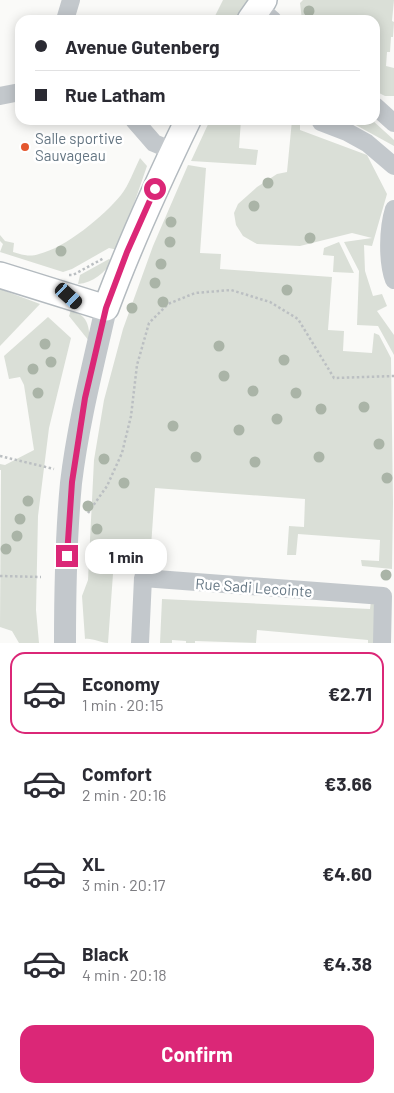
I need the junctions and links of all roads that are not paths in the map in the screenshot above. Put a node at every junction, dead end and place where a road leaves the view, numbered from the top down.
1 (71, 0) edge
2 (66, 15) edge
3 (15, 93) edge
4 (0, 96) edge
5 (380, 110) edge
6 (393, 120) edge
7 (138, 125) edge
8 (186, 125) edge
9 (328, 125) edge
10 (173, 151) junction
11 (394, 166) edge
12 (394, 209) edge
13 (115, 262) junction
14 (0, 275) edge
15 (394, 280) edge
16 (66, 286) junction
17 (106, 308) junction
18 (100, 335) junction
19 (65, 643) edge
20 (140, 643) edge
21 (382, 643) edge

1 - 2 street
3 - 4 street
5 - 6 street
7 - 10 street
8 - 10 main road
9 - 11 street
10 - 13 main road
12 - 15 street
13 - 16 main road
13 - 17 main road
14 - 16 main road
16 - 17 main road
16 - 18 street
17 - 18 street
18 - 19 street
20 - 21 street, Rue Sadi Lecointe

